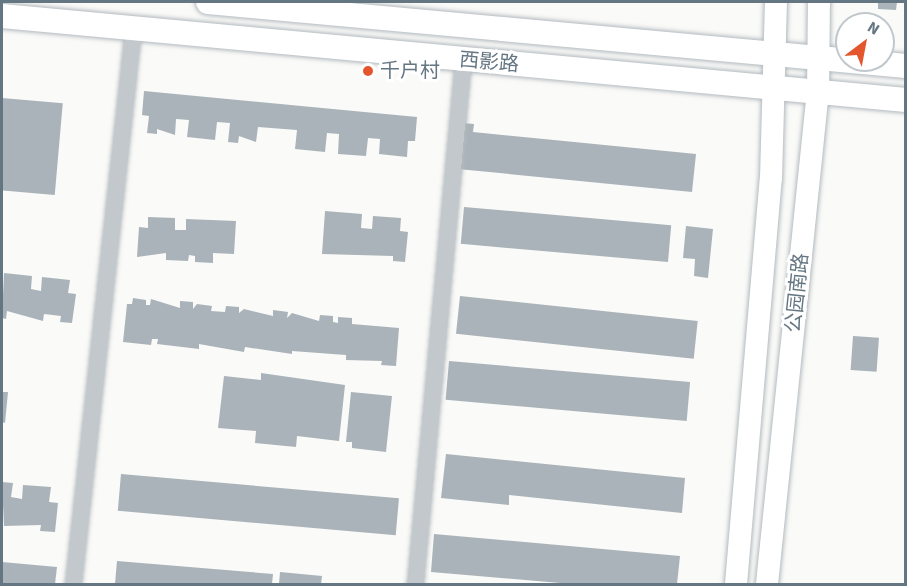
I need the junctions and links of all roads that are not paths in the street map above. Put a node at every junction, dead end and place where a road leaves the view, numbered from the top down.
1 (208, 2) edge
2 (776, 2) edge
3 (819, 2) edge
4 (2, 16) edge
5 (133, 29) junction
6 (775, 57) junction
7 (819, 59) junction
8 (463, 60) junction
9 (906, 66) edge
10 (775, 90) junction
11 (818, 93) junction
12 (906, 100) edge
13 (73, 585) edge
14 (414, 585) edge
15 (736, 585) edge
16 (767, 585) edge

1 - 6 main road, 西影路
2 - 6 main road, 公园南路
3 - 7 main road, 公园南路
4 - 5 main road, 西影路
5 - 8 main road, 西影路
5 - 13 street
6 - 7 main road, 西影路
6 - 10 main road, 公园南路
7 - 9 main road, 西影路
7 - 11 main road, 公园南路
8 - 10 main road, 西影路
8 - 14 street
10 - 11 main road, 西影路
10 - 15 main road, 公园南路
11 - 12 main road, 西影路
11 - 16 main road, 公园南路

